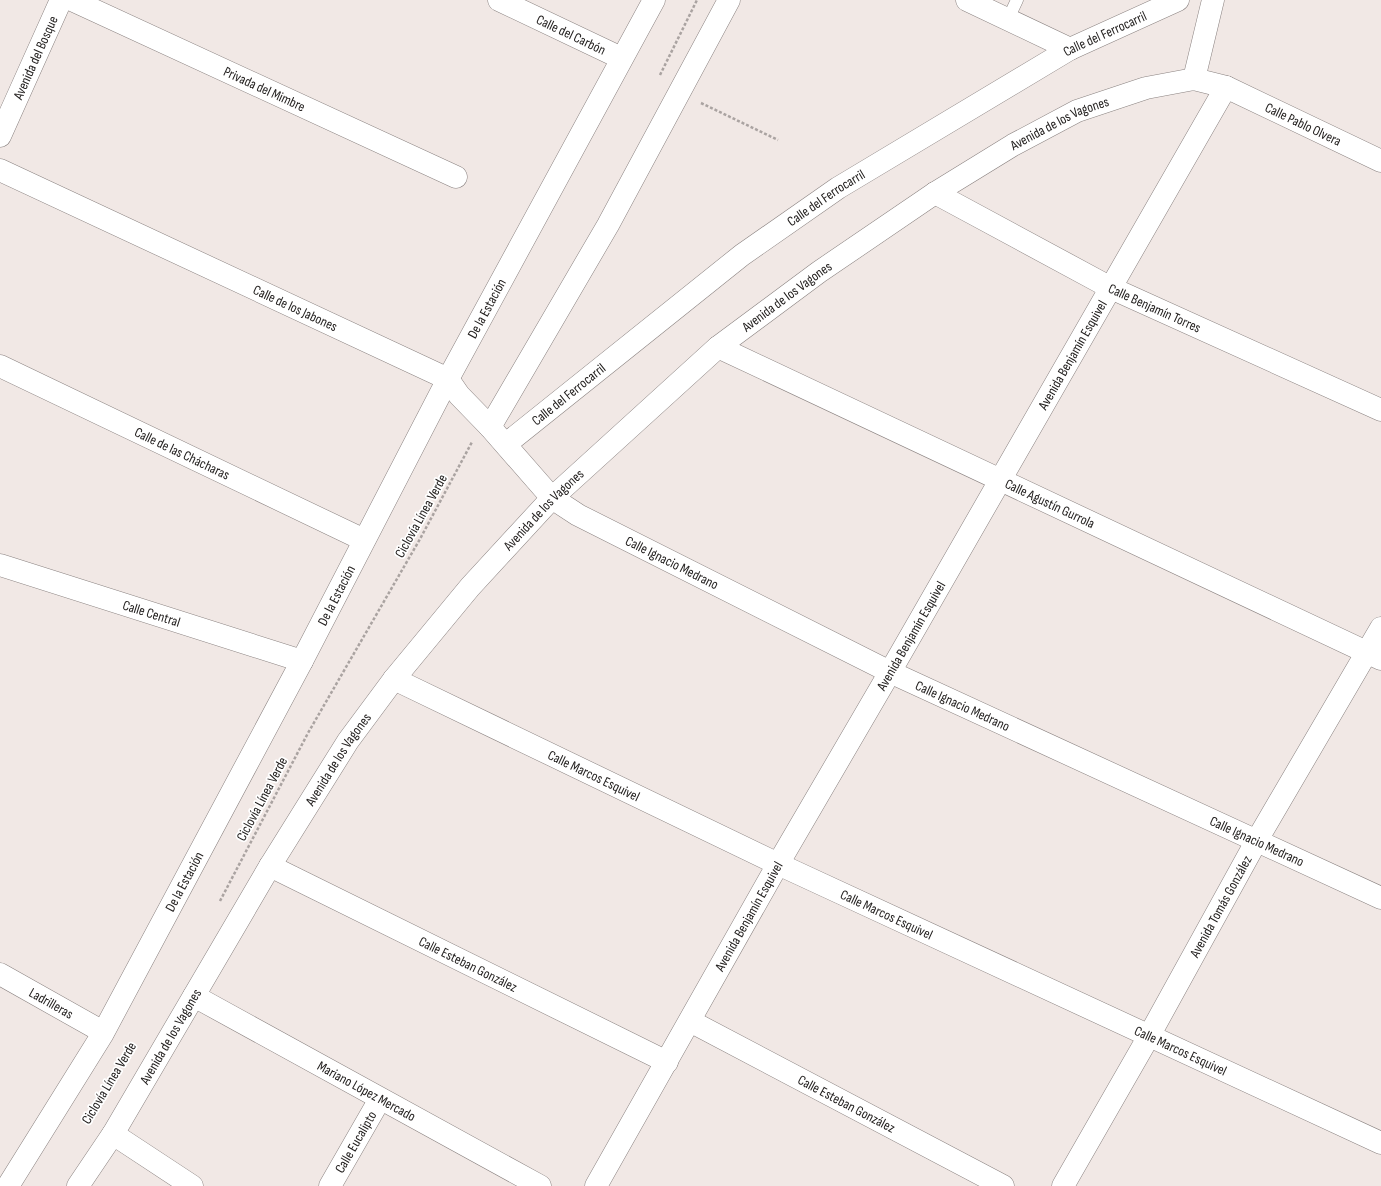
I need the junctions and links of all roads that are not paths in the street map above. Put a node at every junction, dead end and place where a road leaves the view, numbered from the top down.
1 (61, 0) edge
2 (72, 0) edge
3 (499, 0) edge
4 (654, 0) edge
5 (729, 0) edge
6 (967, 0) edge
7 (1017, 0) edge
8 (1178, 0) edge
9 (1212, 0) edge
10 (1008, 19) junction
11 (1070, 49) junction
12 (621, 58) junction
13 (1194, 79) junction
14 (1226, 87) junction
15 (0, 136) edge
16 (1381, 161) edge
17 (0, 170) edge
18 (456, 178) dead end
19 (935, 193) junction
20 (1111, 288) junction
21 (718, 347) junction
22 (0, 366) edge
23 (448, 379) junction
24 (1381, 410) edge
25 (487, 423) junction
26 (506, 444) junction
27 (1000, 481) junction
28 (552, 498) junction
29 (364, 540) junction
30 (0, 565) edge
31 (1381, 628) edge
32 (1374, 656) edge
33 (302, 661) junction
34 (890, 672) junction
35 (394, 679) junction
36 (1257, 840) junction
37 (778, 864) junction
38 (270, 866) junction
39 (1381, 898) edge
40 (0, 974) edge
41 (194, 996) junction
42 (690, 1021) junction
43 (103, 1032) junction
44 (1149, 1036) junction
45 (666, 1062) junction
46 (380, 1099) junction
47 (113, 1134) junction
48 (1381, 1143) edge
49 (8, 1186) edge
50 (78, 1186) edge
51 (192, 1186) edge
52 (330, 1186) edge
53 (540, 1186) edge
54 (596, 1186) edge
55 (1003, 1186) edge
56 (1063, 1186) edge

1 - 15 street, Avenida del Bosque
2 - 18 street, Privada del Mimbre
3 - 12 street, Calle del Carbón
4 - 12 street, De la Estación
5 - 25 street
6 - 10 street
7 - 10 lane
8 - 11 street, Calle del Ferrocarril
9 - 13 street
10 - 11 street
11 - 26 street, Calle del Ferrocarril
12 - 23 street, De la Estación
13 - 14 street, Avenida de los Vagones
13 - 19 street, Avenida de los Vagones
14 - 16 street, Calle Pablo Olvera
14 - 20 street, Avenida Benjamín Esquivel
17 - 23 street, Calle de los Jabones
19 - 20 street, Calle Benjamín Torres
19 - 21 street, Avenida de los Vagones
20 - 24 street, Calle Benjamín Torres
20 - 27 street, Avenida Benjamín Esquivel
21 - 27 street, Calle Agustín Gurrola
21 - 28 street, Avenida de los Vagones
22 - 29 street, Calle de las Chácharas
23 - 25 street
23 - 29 street, De la Estación
25 - 26 street
26 - 28 street
27 - 32 street, Calle Agustín Gurrola
27 - 34 street, Avenida Benjamín Esquivel
28 - 34 street, Calle Ignacio Medrano
28 - 35 street, Avenida de los Vagones
29 - 33 street, De la Estación
30 - 33 street, Calle Central
31 - 32 street, Avenida Tomás González
32 - 36 street, Avenida Tomás González
33 - 43 street, De la Estación
34 - 36 street, Calle Ignacio Medrano
34 - 37 street, Avenida Benjamín Esquivel
35 - 37 street, Calle Marcos Esquivel
35 - 38 street, Avenida de los Vagones
36 - 39 street, Calle Ignacio Medrano
36 - 44 street, Avenida Tomás González
37 - 42 street, Avenida Benjamín Esquivel
37 - 44 street, Calle Marcos Esquivel
38 - 41 street, Avenida de los Vagones
38 - 45 street, Calle Esteban González
40 - 43 street, Ladrilleras
41 - 46 street, Mariano López Mercado
41 - 47 street, Avenida de los Vagones
42 - 45 street, Avenida Benjamín Esquivel
42 - 55 street, Calle Esteban González
43 - 49 street, De la Estación
44 - 48 street, Calle Marcos Esquivel
44 - 56 street, Avenida Tomás González
45 - 54 street, Avenida Benjamín Esquivel
46 - 52 street, Calle Eucalipto
46 - 53 street, Mariano López Mercado
47 - 50 street, Avenida de los Vagones
47 - 51 street

